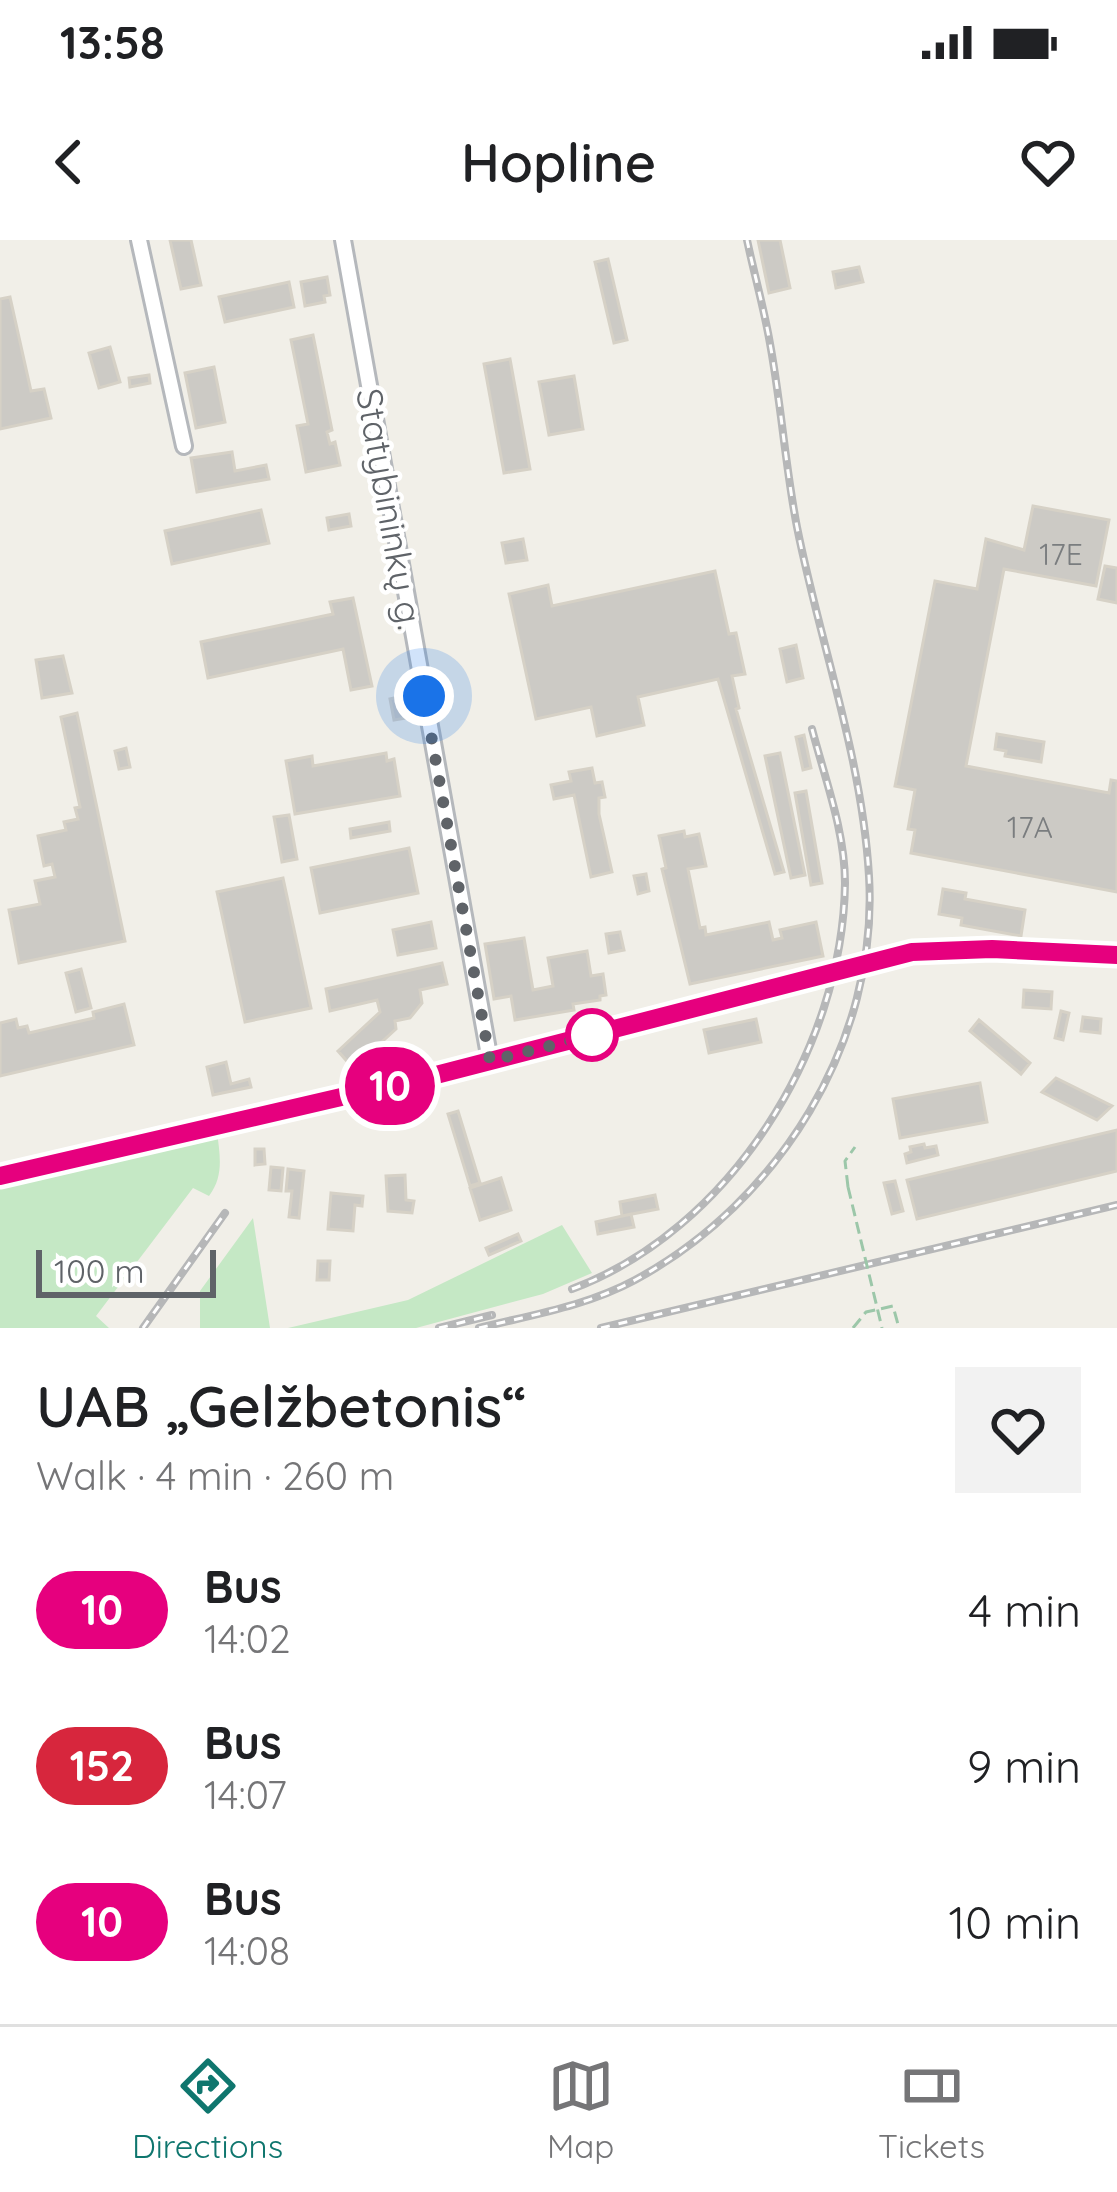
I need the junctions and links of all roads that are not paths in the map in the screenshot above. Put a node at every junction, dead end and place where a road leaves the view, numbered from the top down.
1 (139, 240) edge
2 (343, 240) edge
3 (184, 446) dead end
4 (1117, 955) edge
5 (490, 1061) junction
6 (0, 1176) edge

1 - 3 street
2 - 5 street, Statybininkų g.
4 - 5 street
5 - 6 street

